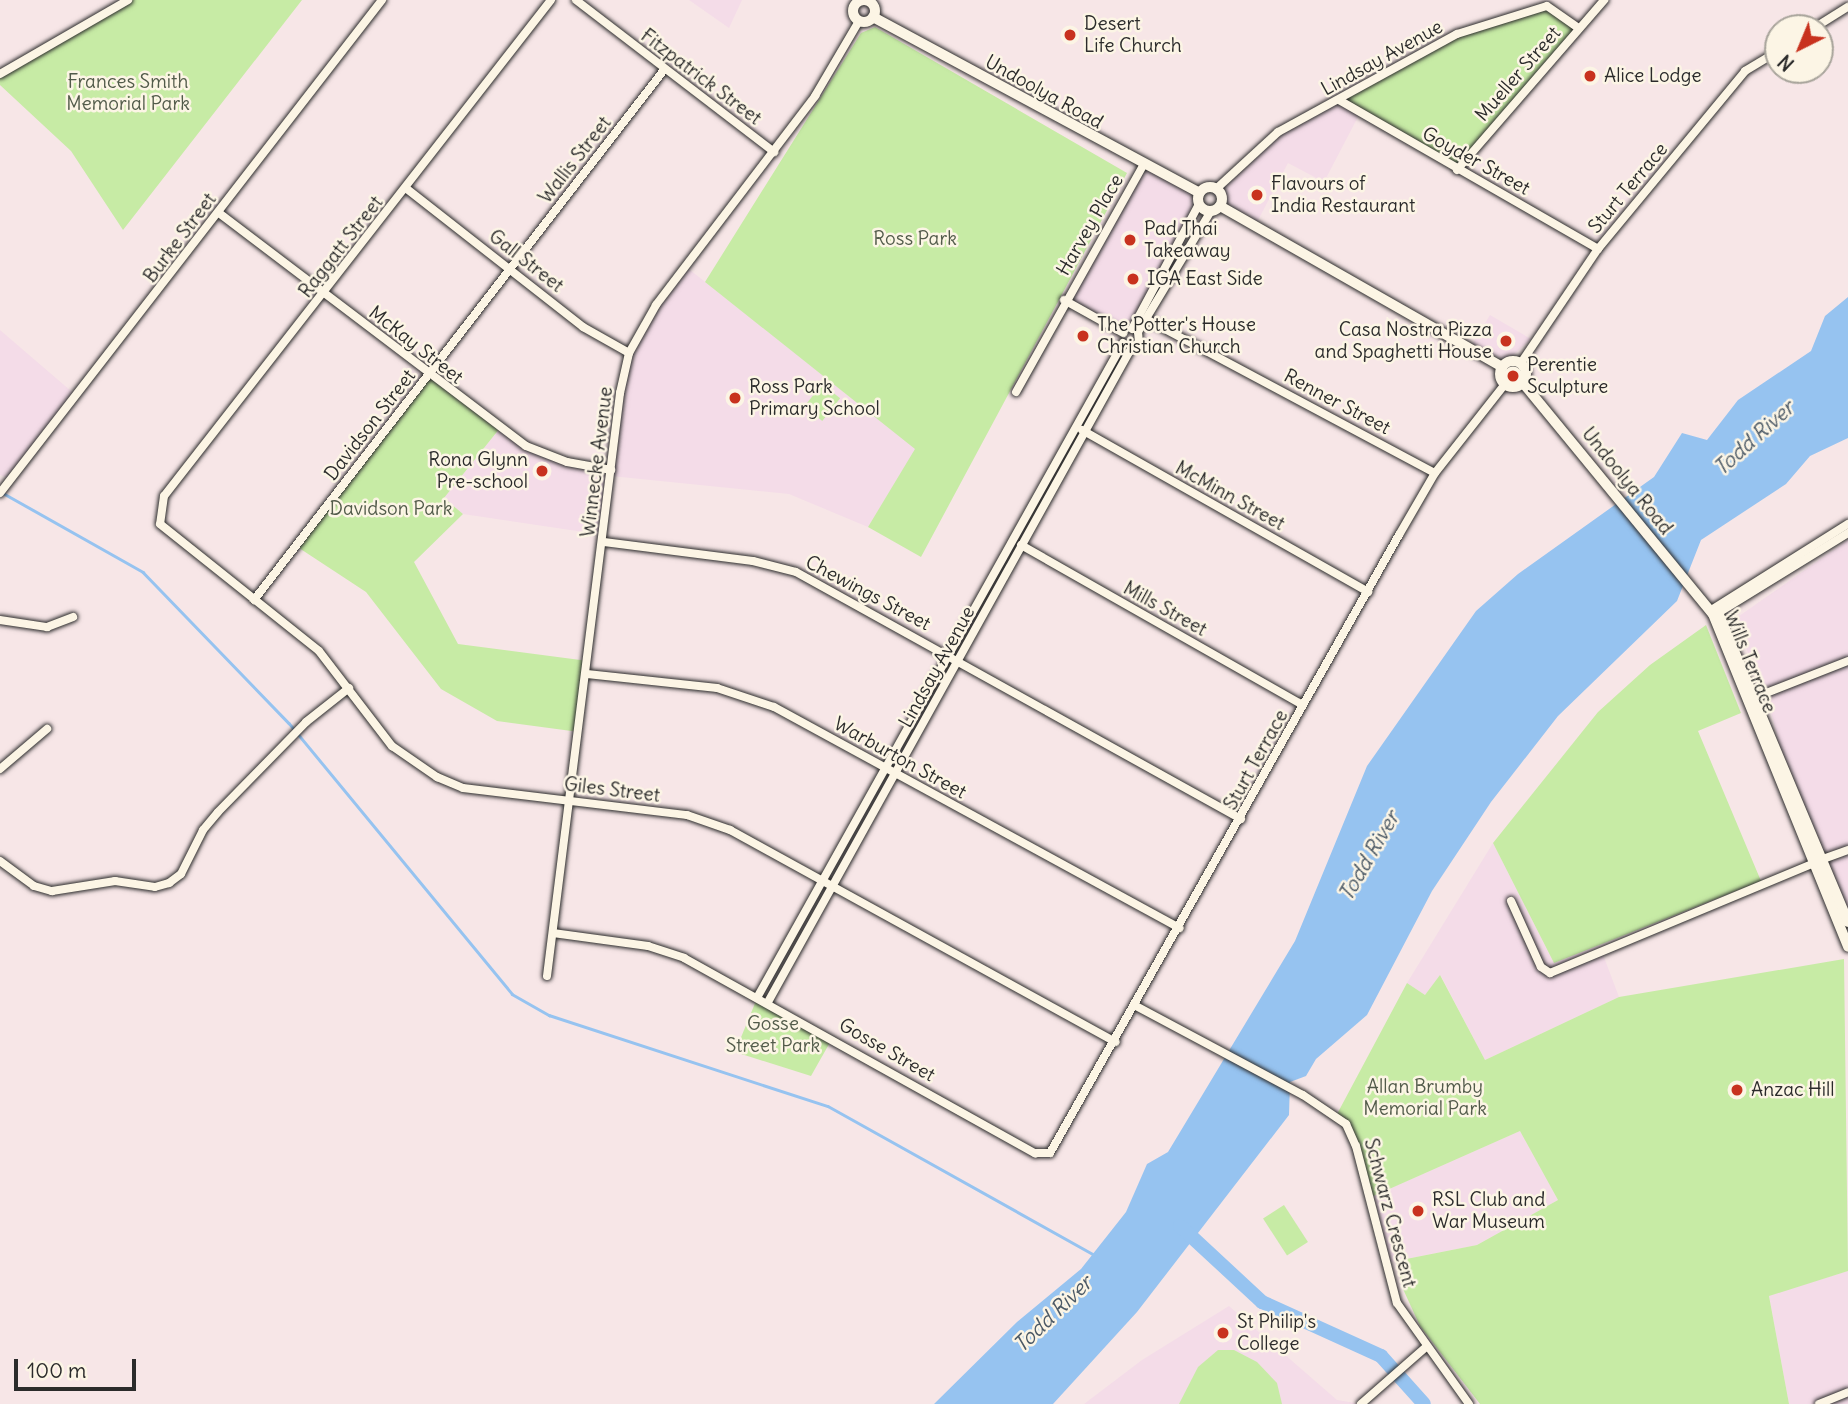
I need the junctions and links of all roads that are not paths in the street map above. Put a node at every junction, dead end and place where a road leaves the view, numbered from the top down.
1 (128, 0) edge
2 (382, 0) edge
3 (551, 0) edge
4 (576, 0) edge
5 (1604, 0) edge
6 (850, 3) edge
7 (873, 18) junction
8 (859, 21) junction
9 (1579, 28) junction
10 (1764, 59) edge
11 (664, 70) junction
12 (0, 74) edge
13 (1339, 100) junction
14 (774, 152) junction
15 (1143, 166) junction
16 (1457, 170) junction
17 (407, 189) junction
18 (1216, 189) junction
19 (1199, 198) junction
20 (1216, 209) junction
21 (219, 213) junction
22 (1598, 249) junction
23 (510, 269) junction
24 (324, 294) junction
25 (1064, 300) junction
26 (1148, 320) junction
27 (1135, 330) junction
28 (1126, 341) junction
29 (629, 353) junction
30 (1521, 363) junction
31 (1502, 367) junction
32 (428, 375) junction
33 (1523, 383) junction
34 (1505, 384) junction
35 (1016, 392) dead end
36 (1076, 427) junction
37 (1086, 433) junction
38 (611, 470) junction
39 (1436, 473) junction
40 (0, 493) edge
41 (159, 515) joint
42 (1848, 524) edge
43 (1848, 533) edge
44 (1012, 540) junction
45 (604, 542) junction
46 (1023, 546) junction
47 (1368, 592) junction
48 (254, 600) junction
49 (1712, 610) junction
50 (74, 617) dead end
51 (0, 620) edge
52 (948, 653) junction
53 (959, 659) junction
54 (1848, 661) edge
55 (587, 674) junction
56 (349, 688) junction
57 (1752, 699) junction
58 (1303, 705) junction
59 (47, 729) dead end
60 (884, 768) junction
61 (0, 769) edge
62 (896, 774) junction
63 (568, 800) junction
64 (1241, 819) junction
65 (1848, 850) edge
66 (0, 861) edge
67 (1818, 861) junction
68 (822, 881) junction
69 (833, 888) junction
70 (1511, 901) dead end
71 (1848, 922) edge
72 (1180, 928) junction
73 (553, 933) junction
74 (1848, 947) edge
75 (547, 976) dead end
76 (758, 996) junction
77 (768, 1002) junction
78 (1136, 1006) junction
79 (1115, 1042) junction
80 (1044, 1155) joint
81 (1426, 1347) junction
82 (1848, 1392) edge
83 (1362, 1404) edge
84 (1469, 1404) edge
85 (1819, 1404) edge

1 - 12 street
2 - 21 street, Burke Street
3 - 17 street, Raggatt Street
4 - 11 street, Fitzpatrick Street
5 - 9 street, Mueller Street
6 - 7 main road, Undoolya Road
6 - 8 main road
7 - 8 main road
7 - 15 main road, Undoolya Road
8 - 14 street, Winnecke Avenue
9 - 13 street, Lindsay Avenue
9 - 16 street, Mueller Street
10 - 22 street, Sturt Terrace
11 - 14 street, Fitzpatrick Street
11 - 23 street, Wallis Street
13 - 16 street, Goyder Street
13 - 18 street, Lindsay Avenue
14 - 29 street, Winnecke Avenue
15 - 19 main road, Undoolya Road
15 - 25 street, Harvey Place
16 - 22 street, Goyder Street
17 - 23 street, Gall Street
17 - 24 street, Raggatt Street
18 - 19 main road
18 - 20 main road
19 - 20 main road, Undoolya Road
19 - 27 street
20 - 26 street
20 - 31 main road
21 - 24 street, McKay Street
21 - 40 street, Burke Street
22 - 30 street, Sturt Terrace
23 - 29 street, Gall Street
23 - 32 street, Davidson Street
24 - 32 street, McKay Street
24 - 41 street, Raggatt Street
25 - 28 street, Harvey Place
25 - 35 street, Harvey Place
26 - 27 street
26 - 39 street, Renner Street
27 - 28 street
27 - 28 street
28 - 36 street, Lindsay Avenue
28 - 37 street, Lindsay Avenue
29 - 38 street, Winnecke Avenue
30 - 31 main road
30 - 33 main road
31 - 34 main road
32 - 38 street, McKay Street
32 - 48 street, Davidson Street
33 - 34 main road
33 - 49 main road, Undoolya Road
34 - 39 street, Sturt Terrace
36 - 37 street, McMinn Street
36 - 44 street, Lindsay Avenue
37 - 46 street, Lindsay Avenue
37 - 47 street, McMinn Street
38 - 45 street, Winnecke Avenue
39 - 47 street, Sturt Terrace
41 - 48 street, Giles Street
42 - 49 street
43 - 49 street
44 - 46 street, Mills Street
44 - 52 street, Lindsay Avenue
45 - 52 street, Chewings Street
45 - 55 street, Winnecke Avenue
46 - 53 street, Lindsay Avenue
46 - 58 street, Mills Street
47 - 58 street, Sturt Terrace
48 - 56 street, Giles Street
49 - 57 main road, Wills Terrace
50 - 51 street
52 - 53 street, Chewings Street
52 - 60 street, Lindsay Avenue
53 - 62 street, Lindsay Avenue
53 - 64 street, Chewings Street
54 - 57 street
55 - 60 street, Warburton Street
55 - 63 street, Winnecke Avenue
56 - 63 street, Giles Street
56 - 66 street
57 - 67 main road, Wills Terrace
58 - 64 street, Sturt Terrace
59 - 61 street
60 - 62 street, Warburton Street
60 - 68 street, Lindsay Avenue
62 - 69 street, Lindsay Avenue
62 - 72 street, Warburton Street
63 - 68 street, Giles Street
63 - 73 street, Winnecke Avenue
64 - 72 street, Sturt Terrace
65 - 67 street
67 - 70 street
67 - 71 main road, Wills Terrace
67 - 74 main road, Wills Terrace
68 - 69 street, Giles Street
68 - 76 street, Lindsay Avenue
69 - 77 street, Lindsay Avenue
69 - 79 street, Giles Street
72 - 78 street, Sturt Terrace
73 - 75 street, Winnecke Avenue
73 - 76 street, Gosse Street
76 - 77 street, Gosse Street
77 - 80 street, Gosse Street
78 - 79 street, Sturt Terrace
78 - 81 street, Schwarz Crescent
79 - 80 street, Sturt Terrace
81 - 83 street
81 - 84 street, Schwarz Crescent
82 - 85 street

